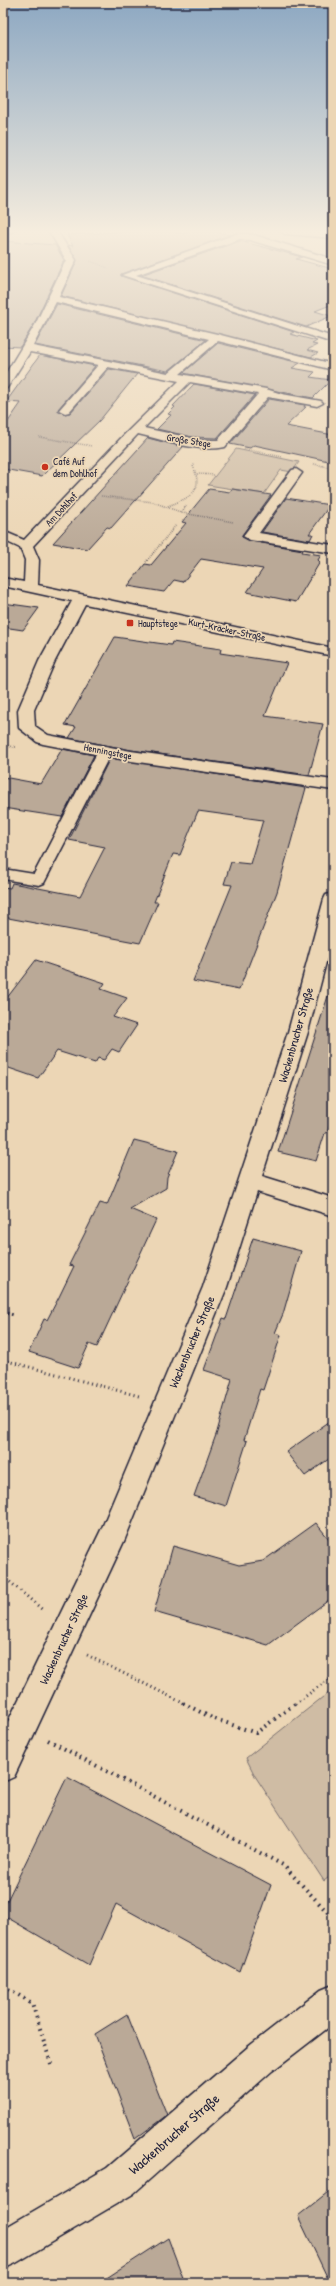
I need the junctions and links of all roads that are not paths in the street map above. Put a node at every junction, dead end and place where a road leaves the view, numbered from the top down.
1 (33, 338) edge
2 (216, 338) edge
3 (220, 338) edge
4 (28, 348) junction
5 (104, 365) junction
6 (333, 367) edge
7 (170, 377) junction
8 (188, 378) junction
9 (3, 386) edge
10 (266, 392) junction
11 (317, 403) dead end
12 (65, 410) dead end
13 (132, 434) junction
14 (296, 473) road end
15 (3, 535) edge
16 (26, 546) junction
17 (333, 549) edge
18 (3, 582) edge
19 (31, 588) junction
20 (81, 598) junction
21 (333, 652) edge
22 (104, 751) junction
23 (333, 785) edge
24 (3, 874) edge
25 (333, 899) edge
26 (250, 1181) junction
27 (333, 1208) edge
28 (3, 1766) edge
29 (333, 2002) edge
30 (3, 2250) edge

1 - 4 street
2 - 7 street
3 - 6 street
4 - 5 street
4 - 9 street
5 - 7 street
5 - 12 street
7 - 8 street
8 - 10 street
8 - 13 street
10 - 11 street
10 - 13 street, Große Stege
13 - 16 street, Am Dohlhof
14 - 17 street
15 - 16 street
16 - 19 street
18 - 19 street, Kurt-Kräcker-Straße
19 - 20 street, Kurt-Kräcker-Straße
20 - 21 street, Kurt-Kräcker-Straße
20 - 22 street, Henningstege
22 - 23 street, Henningstege
22 - 24 lane
25 - 26 street, Wackenbrucher Straße
26 - 27 street
26 - 28 street, Wackenbrucher Straße
29 - 30 street, Wackenbrucher Straße

